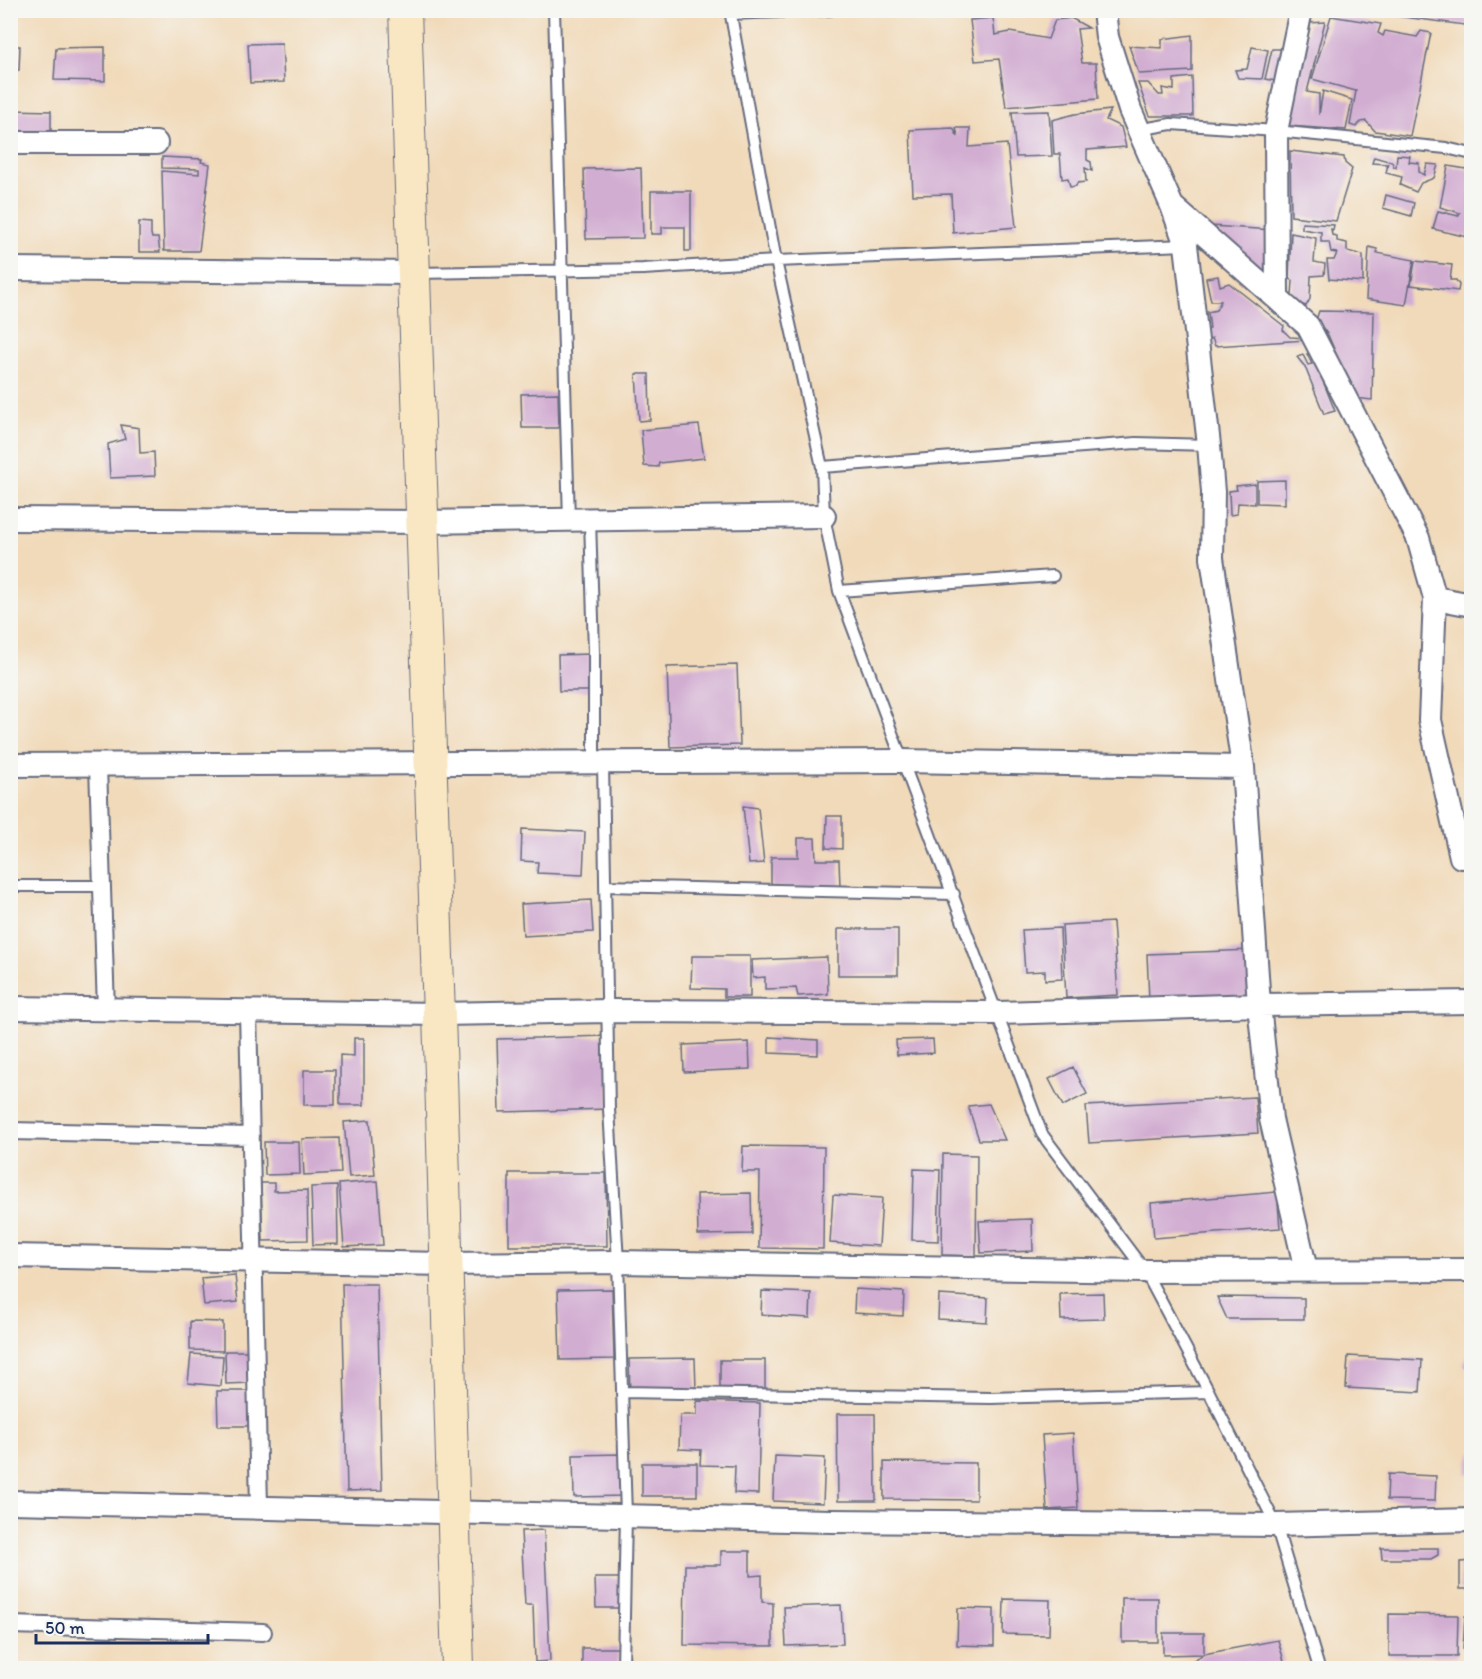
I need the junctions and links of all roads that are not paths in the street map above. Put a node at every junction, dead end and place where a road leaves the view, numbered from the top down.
1 (405, 10) edge
2 (554, 10) edge
3 (830, 10) edge
4 (1104, 10) edge
5 (1301, 10) edge
6 (730, 12) edge
7 (1138, 130) junction
8 (1276, 132) junction
9 (10, 143) edge
10 (156, 143) dead end
11 (1472, 154) edge
12 (1172, 206) junction
13 (1186, 244) junction
14 (776, 261) junction
15 (10, 269) edge
16 (562, 270) junction
17 (414, 273) junction
18 (1277, 297) junction
19 (1209, 445) junction
20 (822, 467) junction
21 (824, 516) junction
22 (10, 519) edge
23 (579, 520) junction
24 (422, 522) junction
25 (1053, 576) dead end
26 (839, 591) junction
27 (1435, 598) junction
28 (1472, 605) edge
29 (902, 761) junction
30 (598, 763) junction
31 (430, 764) junction
32 (10, 765) edge
33 (98, 766) junction
34 (1242, 767) junction
35 (1461, 857) dead end
36 (10, 886) edge
37 (102, 886) junction
38 (605, 886) junction
39 (954, 894) junction
40 (1472, 1002) edge
41 (1259, 1005) junction
42 (10, 1008) edge
43 (106, 1010) junction
44 (248, 1011) junction
45 (609, 1011) junction
46 (996, 1013) junction
47 (439, 1014) junction
48 (10, 1131) edge
49 (251, 1136) junction
50 (10, 1256) edge
51 (254, 1260) junction
52 (618, 1262) junction
53 (446, 1264) junction
54 (1306, 1270) junction
55 (1472, 1270) edge
56 (1145, 1271) junction
57 (622, 1392) junction
58 (1209, 1392) junction
59 (10, 1502) edge
60 (259, 1507) junction
61 (453, 1510) junction
62 (626, 1515) junction
63 (1472, 1520) edge
64 (1276, 1525) junction
65 (10, 1625) edge
66 (263, 1632) dead end
67 (458, 1668) edge
68 (622, 1668) edge
69 (1319, 1668) edge

1 - 17 main road
2 - 16 lane
3 - 6 lane
4 - 7 street
5 - 8 street
6 - 14 lane
7 - 8 lane
7 - 12 street
8 - 11 lane
8 - 18 street
9 - 10 street
12 - 13 street
12 - 18 street
13 - 14 lane
13 - 19 street
14 - 16 lane
14 - 20 lane
15 - 17 street
16 - 17 lane
16 - 23 lane
17 - 24 main road
18 - 27 street
19 - 20 lane
19 - 34 street
20 - 21 lane
21 - 23 street
21 - 26 lane
22 - 24 street
23 - 24 street
23 - 30 lane
24 - 31 main road
25 - 26 lane
26 - 29 lane
27 - 28 street
27 - 35 street
29 - 30 street
29 - 34 street
29 - 39 lane
30 - 31 street
30 - 38 lane
31 - 33 street
31 - 47 main road
32 - 33 street
33 - 37 street
34 - 41 street
36 - 37 lane
37 - 43 street
38 - 39 lane
38 - 45 lane
39 - 46 lane
40 - 41 street
41 - 46 street
41 - 54 street
42 - 43 street
43 - 44 street
44 - 47 street
44 - 49 street
45 - 46 street
45 - 47 street
45 - 52 lane
46 - 56 lane
47 - 53 main road
48 - 49 street
49 - 51 street
50 - 51 street
51 - 53 street
51 - 60 street
52 - 53 street
52 - 56 street
52 - 57 lane
53 - 61 main road
54 - 55 street
54 - 56 street
56 - 58 lane
57 - 58 lane
57 - 62 lane
58 - 64 lane
59 - 60 street
60 - 61 street
61 - 62 street
61 - 67 main road
62 - 64 street
62 - 68 lane
63 - 64 street
64 - 69 lane
65 - 66 street

